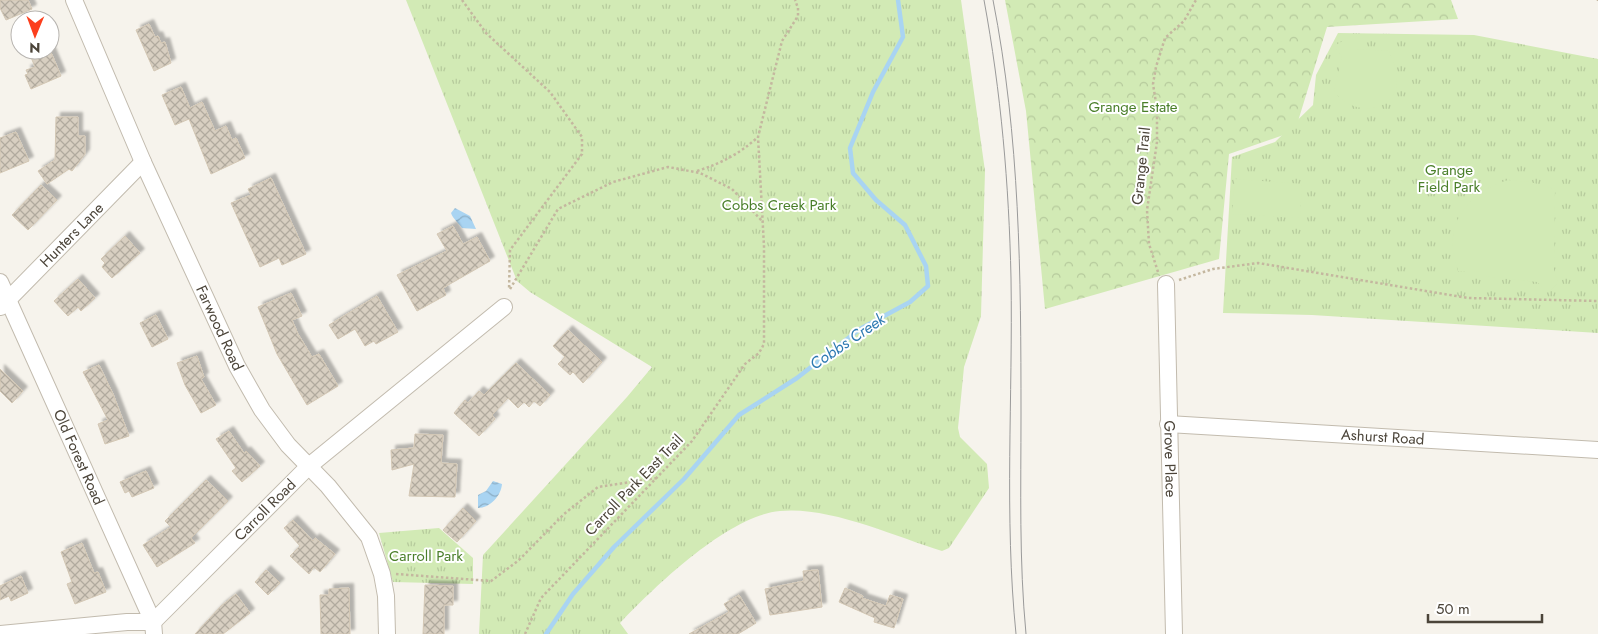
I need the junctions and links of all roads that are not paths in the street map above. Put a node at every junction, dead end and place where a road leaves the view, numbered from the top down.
1 (74, 0) edge
2 (143, 162) junction
3 (0, 282) edge
4 (1166, 284) road end
5 (4, 304) edge
6 (504, 307) road end
7 (1168, 424) junction
8 (1598, 450) edge
9 (309, 466) junction
10 (154, 628) edge
11 (0, 634) edge
12 (387, 634) edge
13 (1174, 634) edge

1 - 2 street, Farwood Road
2 - 5 street, Hunters Lane
2 - 9 street, Farwood Road
3 - 5 street, Old Forest Road
4 - 7 street, Grove Place
5 - 10 street, Old Forest Road
6 - 9 street, Carroll Road
7 - 8 street, Ashurst Road
7 - 13 street, Grove Place
9 - 10 street, Carroll Road
9 - 12 street, Farwood Road
10 - 11 street

